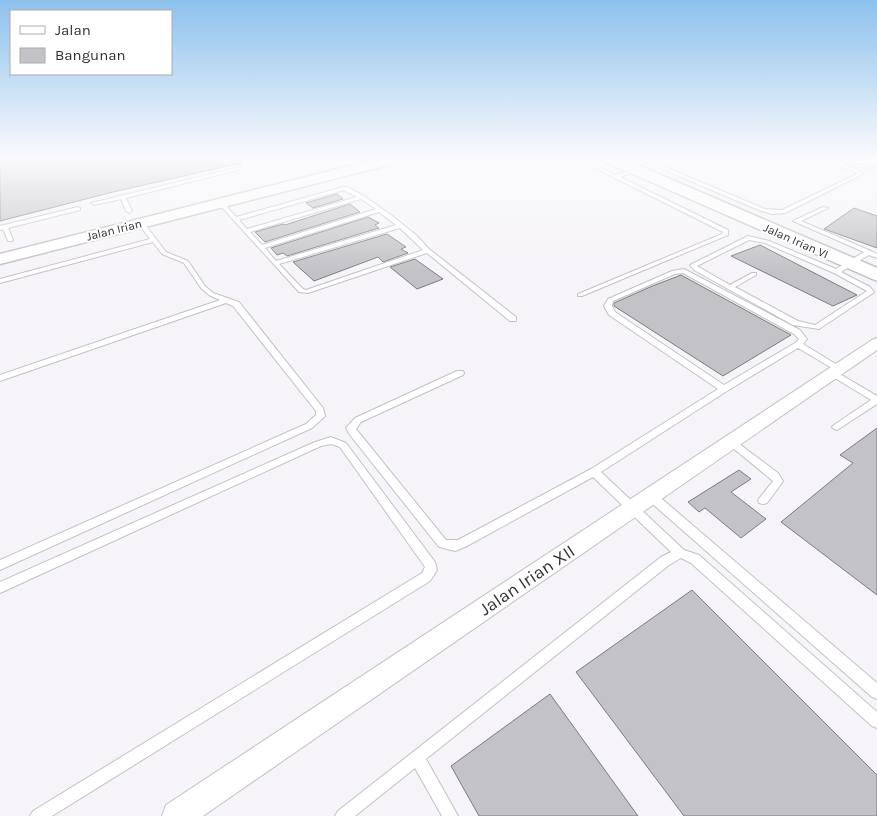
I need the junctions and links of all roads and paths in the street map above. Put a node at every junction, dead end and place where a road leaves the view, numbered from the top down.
1 (154, 195) edge
2 (168, 195) edge
3 (257, 195) edge
4 (315, 195) edge
5 (358, 195) edge
6 (652, 195) edge
7 (698, 195) edge
8 (722, 195) edge
9 (817, 195) edge
10 (362, 198) junction
11 (94, 203) dead end
12 (126, 204) junction
13 (222, 204) junction
14 (825, 208) dead end
15 (78, 209) dead end
16 (380, 210) junction
17 (763, 210) junction
18 (235, 218) junction
19 (744, 218) junction
20 (142, 224) junction
21 (399, 226) junction
22 (246, 231) junction
23 (4, 235) edge
24 (154, 240) junction
25 (261, 247) junction
26 (427, 250) junction
27 (869, 252) junction
28 (877, 256) edge
29 (0, 259) edge
30 (276, 263) junction
31 (843, 268) junction
32 (754, 274) dead end
33 (877, 275) edge
34 (0, 281) edge
35 (731, 287) junction
36 (580, 295) dead end
37 (227, 300) junction
38 (513, 319) dead end
39 (877, 343) edge
40 (798, 345) junction
41 (836, 371) junction
42 (460, 373) dead end
43 (0, 378) edge
44 (724, 389) junction
45 (877, 400) edge
46 (837, 427) dead end
47 (731, 442) junction
48 (594, 472) junction
49 (763, 500) dead end
50 (642, 502) junction
51 (680, 553) junction
52 (0, 565) edge
53 (0, 588) edge
54 (877, 692) edge
55 (877, 722) edge
56 (418, 757) junction
57 (198, 810) edge
58 (38, 816) edge
59 (177, 816) edge
60 (343, 816) edge
61 (450, 816) edge

1 - 12 lane
2 - 12 street, Jalan Irian
3 - 13 street, Jalan Irian
4 - 18 lane
5 - 10 lane
6 - 36 lane
7 - 19 street, Jalan Irian VI
8 - 17 lane
9 - 17 lane
10 - 16 lane
10 - 22 lane
11 - 12 lane
12 - 23 street, Jalan Irian
13 - 18 lane
13 - 20 street, Jalan Irian
14 - 27 lane
15 - 23 lane
16 - 21 lane
16 - 25 lane
17 - 19 lane
18 - 22 lane
19 - 31 street, Jalan Irian VI
20 - 24 lane
20 - 29 street, Jalan Irian
21 - 26 lane
21 - 30 lane
22 - 25 lane
24 - 34 lane
24 - 37 lane
25 - 30 lane
26 - 30 lane
26 - 38 lane
27 - 28 lane
27 - 31 lane
31 - 33 street, Jalan Irian VI
31 - 35 lane
31 - 35 lane
32 - 35 lane
37 - 43 lane
37 - 52 lane
39 - 41 street, Jalan Irian XII
40 - 41 lane
40 - 44 lane
40 - 44 lane
41 - 45 lane
41 - 47 street, Jalan Irian XII
42 - 48 lane
44 - 48 lane
45 - 46 lane
47 - 49 lane
47 - 50 street, Jalan Irian XII
48 - 50 lane
50 - 51 lane
50 - 54 lane
50 - 57 street, Jalan Irian XII
51 - 55 lane
51 - 56 lane
53 - 58 lane
56 - 60 lane
56 - 61 lane
57 - 59 street, Jalan Irian XII

